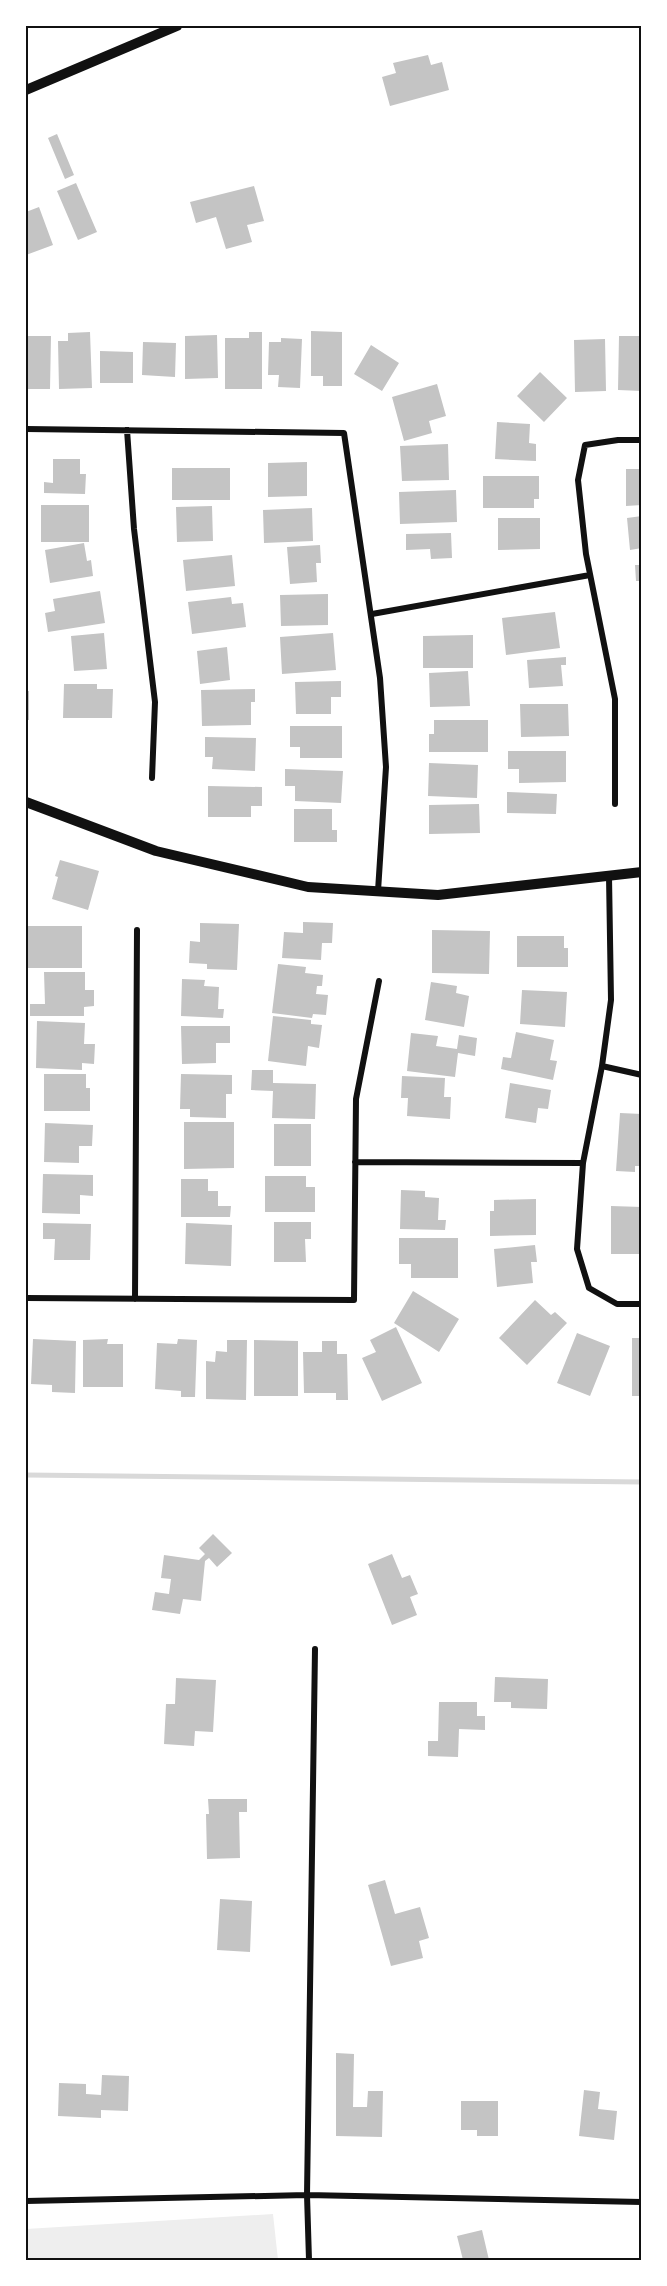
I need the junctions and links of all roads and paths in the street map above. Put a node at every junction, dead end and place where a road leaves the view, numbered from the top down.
1 (177, 26) edge
2 (26, 90) edge
3 (26, 429) edge
4 (127, 430) junction
5 (642, 440) edge
6 (590, 575) junction
7 (372, 614) junction
8 (152, 778) dead end
9 (26, 802) edge
10 (615, 804) dead end
11 (642, 872) edge
12 (609, 876) junction
13 (378, 891) junction
14 (137, 930) dead end
15 (379, 981) dead end
16 (602, 1066) junction
17 (642, 1075) edge
18 (355, 1162) junction
19 (583, 1163) junction
20 (26, 1298) edge
21 (135, 1299) junction
22 (642, 1304) edge
23 (315, 1649) dead end
24 (308, 2195) junction
25 (26, 2201) edge
26 (642, 2202) edge
27 (309, 2260) edge

1 - 2 street
3 - 4 street
4 - 7 street
4 - 8 street
5 - 6 street
6 - 7 street
6 - 10 street
7 - 13 street
9 - 13 street
11 - 12 street
12 - 13 street
12 - 16 street
14 - 21 street
15 - 18 street
16 - 17 street
16 - 19 street
18 - 19 street
18 - 21 street
19 - 22 street
20 - 21 street
23 - 24 street
24 - 25 street
24 - 26 street
24 - 27 street

